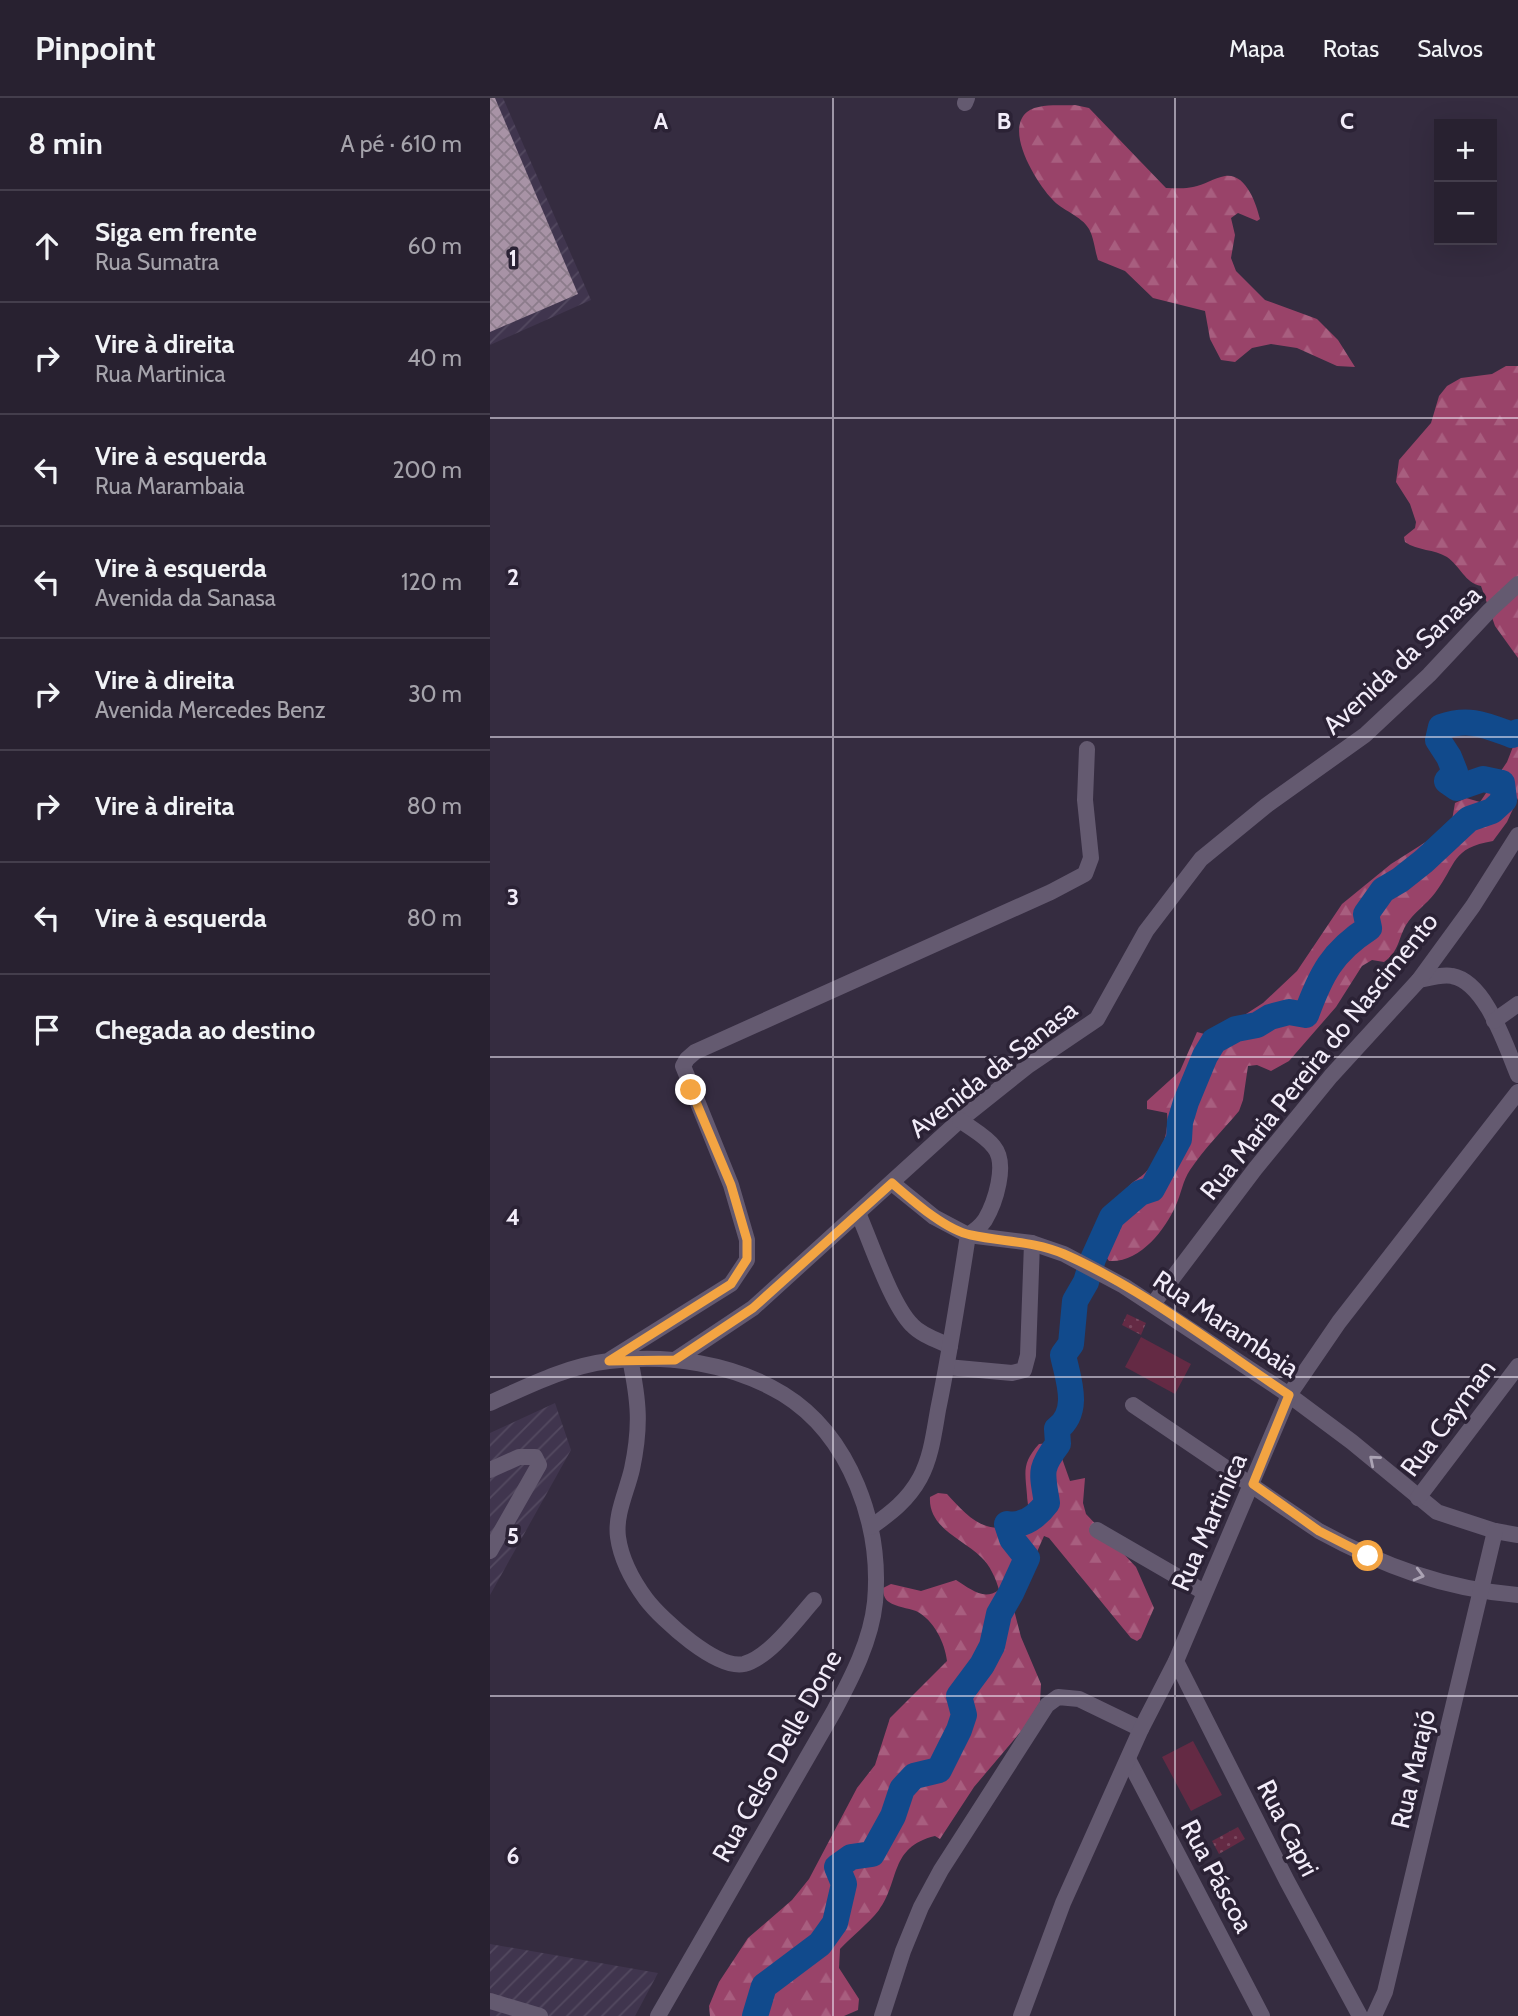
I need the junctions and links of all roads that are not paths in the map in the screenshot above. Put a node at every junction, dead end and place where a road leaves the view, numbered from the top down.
1 (1518, 584) edge
2 (1087, 749) dead end
3 (1518, 835) edge
4 (1419, 980) junction
5 (1518, 1004) edge
6 (1494, 1021) junction
7 (1518, 1075) edge
8 (1518, 1092) edge
9 (960, 1120) junction
10 (892, 1183) junction
11 (858, 1213) junction
12 (968, 1235) junction
13 (1032, 1243) junction
14 (1153, 1304) junction
15 (950, 1346) junction
16 (630, 1359) junction
17 (675, 1360) junction
18 (609, 1361) junction
19 (1518, 1366) edge
20 (947, 1367) junction
21 (1289, 1395) junction
22 (490, 1403) edge
23 (1133, 1405) dead end
24 (494, 1468) edge
25 (490, 1483) edge
26 (1253, 1484) junction
27 (1418, 1498) junction
28 (871, 1527) junction
29 (1097, 1530) dead end
30 (1495, 1531) junction
31 (1518, 1535) edge
32 (490, 1550) edge
33 (1480, 1591) junction
34 (1204, 1592) junction
35 (1518, 1595) edge
36 (814, 1600) dead end
37 (1177, 1661) junction
38 (1142, 1729) junction
39 (1128, 1759) junction
40 (490, 2001) edge
41 (540, 2016) edge
42 (658, 2016) edge
43 (882, 2016) edge
44 (1021, 2016) edge
45 (1262, 2016) edge
46 (1360, 2016) edge
47 (1374, 2016) edge

1 - 9 street, Avenida da Sanasa
2 - 18 street
3 - 4 street, Rua Maria Pereira do Nascimento
4 - 6 street
4 - 14 street, Rua Maria Pereira do Nascimento
5 - 6 street
6 - 7 street
8 - 21 street, Rua Martinica
9 - 10 street, Avenida da Sanasa
9 - 12 street
10 - 11 street, Avenida da Sanasa
10 - 12 street, Rua Marambaia
11 - 15 street
11 - 17 street, Avenida da Sanasa
12 - 13 street, Rua Marambaia
12 - 15 street
13 - 14 street, Rua Marambaia
13 - 20 street
14 - 21 street, Rua Marambaia
15 - 20 street
16 - 17 street, Rua Celso Delle Done
16 - 18 street, Rua Celso Delle Done
16 - 36 street
17 - 28 street, Rua Celso Delle Done
18 - 22 street
19 - 27 street, Rua Cayman
20 - 28 street
21 - 26 street, Rua Martinica
27 -> 21 street, Rua Marambaia
23 - 26 street
24 - 25 street
24 - 32 street
26 -> 33 street
26 - 34 street, Rua Martinica
27 - 30 street, Rua Marambaia
28 - 42 street, Rua Celso Delle Done
29 - 34 street
30 - 31 street, Rua Marambaia
30 - 33 street, Rua Marajó
33 - 35 street
33 - 47 street, Rua Marajó
34 - 37 street, Rua Martinica
37 - 38 street, Rua Martinica
37 - 46 street, Rua Capri
38 - 39 street, Rua Martinica
38 - 43 street
39 - 44 street, Rua Martinica
39 - 45 street, Rua Páscoa
40 - 41 street

